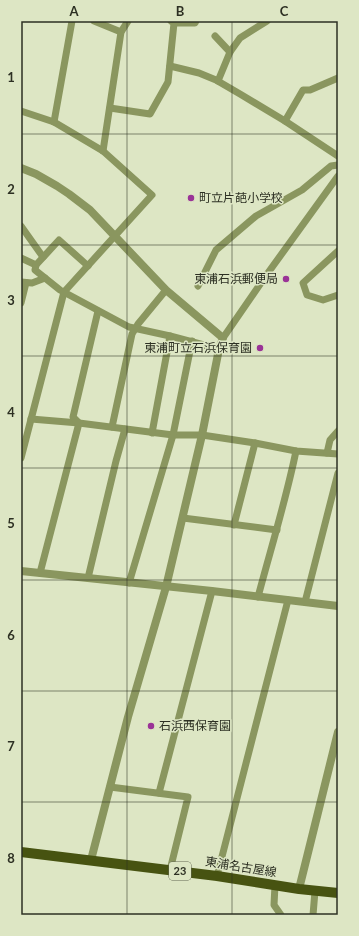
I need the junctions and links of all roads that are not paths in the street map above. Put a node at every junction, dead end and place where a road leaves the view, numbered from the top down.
1 (72, 21) edge
2 (94, 21) edge
3 (128, 21) edge
4 (196, 21) edge
5 (268, 21) edge
6 (173, 22) edge
7 (121, 32) junction
8 (215, 36) dead end
9 (230, 52) junction
10 (170, 66) junction
11 (338, 78) edge
12 (218, 81) junction
13 (110, 108) junction
14 (21, 111) edge
15 (285, 120) junction
16 (54, 122) junction
17 (103, 151) junction
18 (338, 156) edge
19 (338, 165) edge
20 (21, 168) edge
21 (338, 176) edge
22 (21, 226) edge
23 (114, 237) junction
24 (338, 251) edge
25 (43, 257) junction
26 (21, 258) edge
27 (36, 265) junction
28 (88, 266) junction
29 (45, 278) junction
30 (24, 282) edge
31 (198, 286) dead end
32 (166, 290) junction
33 (64, 292) junction
34 (338, 295) edge
35 (21, 303) edge
36 (98, 311) junction
37 (135, 329) junction
38 (170, 336) junction
39 (224, 338) junction
40 (192, 341) junction
41 (219, 349) junction
42 (31, 419) junction
43 (79, 423) junction
44 (112, 427) junction
45 (125, 430) junction
46 (338, 432) edge
47 (152, 433) junction
48 (172, 435) junction
49 (202, 435) junction
50 (255, 443) junction
51 (296, 451) junction
52 (327, 453) junction
53 (338, 454) edge
54 (21, 458) edge
55 (338, 473) edge
56 (183, 518) junction
57 (234, 524) junction
58 (277, 530) junction
59 (21, 571) edge
60 (40, 573) junction
61 (88, 578) junction
62 (130, 583) junction
63 (166, 587) junction
64 (212, 591) junction
65 (258, 597) junction
66 (288, 600) junction
67 (305, 602) junction
68 (338, 606) edge
69 (338, 732) edge
70 (110, 787) junction
71 (159, 793) junction
72 (21, 852) edge
73 (91, 860) junction
74 (170, 870) junction
75 (217, 876) junction
76 (275, 885) junction
77 (299, 889) junction
78 (315, 891) junction
79 (338, 893) edge
80 (281, 915) edge
81 (313, 915) edge

1 - 16 street
2 - 7 street
3 - 7 street
4 - 6 street
5 - 9 street
6 - 10 street
7 - 13 street
8 - 9 street
9 - 12 street
10 - 12 street
10 - 13 street
11 - 15 street
12 - 15 street
13 - 17 street
14 - 16 street
15 - 18 street
16 - 17 street
17 - 23 street
19 - 31 street
20 - 23 street
21 - 39 street
22 - 25 street
23 - 28 street
23 - 32 street
24 - 34 street
25 - 27 street
25 - 28 street
26 - 27 street
27 - 29 street
28 - 33 street
29 - 30 street
29 - 33 street
30 - 35 street
32 - 37 street
32 - 39 street
33 - 36 street
33 - 42 street
36 - 37 street
36 - 43 street
37 - 38 street
37 - 44 street
38 - 40 street
38 - 47 street
39 - 41 street
40 - 41 street
40 - 48 street
41 - 49 street
42 - 43 street
42 - 54 street
43 - 44 street
43 - 60 street
44 - 45 street
45 - 47 street
45 - 61 street
46 - 52 street
47 - 48 street
48 - 49 street
48 - 62 street
49 - 50 street
49 - 56 street
50 - 51 street
50 - 57 street
51 - 52 street
51 - 58 street
52 - 53 street
55 - 67 street
56 - 57 street
56 - 63 street
57 - 58 street
58 - 65 street
59 - 60 street
60 - 61 street
61 - 62 street
62 - 63 street
63 - 64 street
63 - 70 street
64 - 65 street
64 - 71 street
65 - 66 street
66 - 67 street
66 - 75 street
67 - 68 street
69 - 77 street
70 - 71 street
70 - 73 street
71 - 74 street
72 - 73 main road, 東浦名古屋線 / 23
73 - 74 main road, 東浦名古屋線 / 23
74 - 75 main road, 東浦名古屋線 / 23
75 - 76 main road, 東浦名古屋線 / 23
76 - 77 main road, 東浦名古屋線 / 23
76 - 80 street
77 - 78 main road, 東浦名古屋線 / 23
78 - 79 main road, 東浦名古屋線 / 23
78 - 81 street

